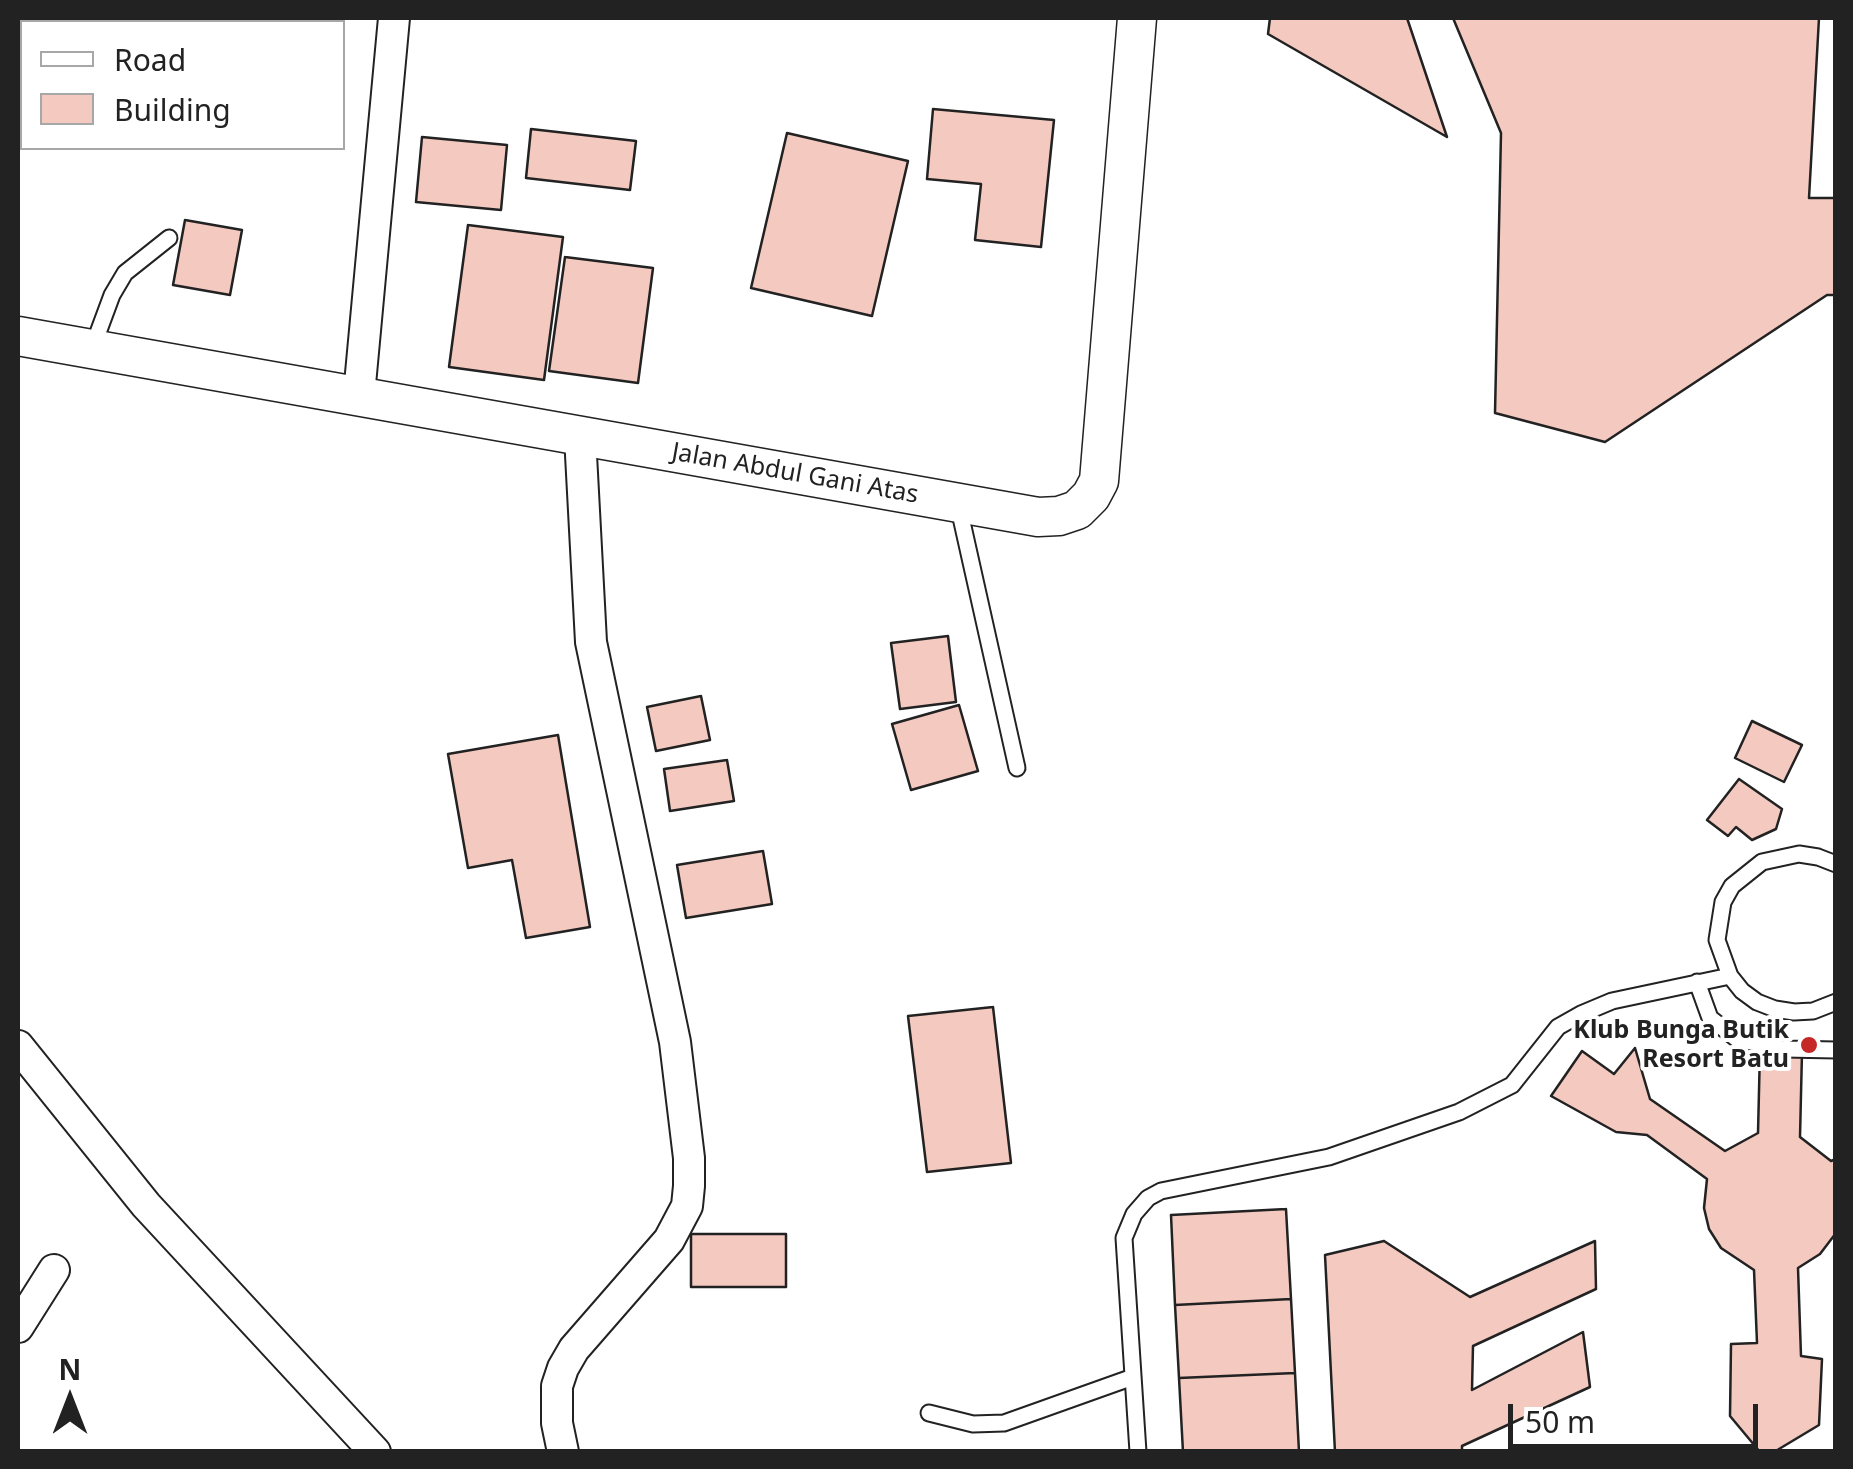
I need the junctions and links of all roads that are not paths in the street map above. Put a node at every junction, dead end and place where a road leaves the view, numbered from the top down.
1 (394, 18) edge
2 (1137, 18) edge
3 (170, 238) dead end
4 (18, 336) edge
5 (92, 349) junction
6 (359, 395) junction
7 (580, 436) junction
8 (958, 503) junction
9 (1016, 768) dead end
10 (1836, 864) edge
11 (1730, 976) junction
12 (1697, 982) junction
13 (1836, 1002) edge
14 (18, 1046) edge
15 (1836, 1050) edge
16 (54, 1270) dead end
17 (18, 1327) edge
18 (1133, 1377) junction
19 (929, 1413) dead end
20 (376, 1452) edge
21 (563, 1452) edge
22 (1138, 1452) edge

1 - 6 street
2 - 8 street, Jalan Abdul Gani Atas
3 - 5 lane
4 - 5 street, Jalan Abdul Gani Atas
5 - 6 street, Jalan Abdul Gani Atas
6 - 7 street, Jalan Abdul Gani Atas
7 - 8 street, Jalan Abdul Gani Atas
7 - 21 street
8 - 9 lane
10 - 11 lane
11 - 12 lane
11 - 13 lane
12 - 15 lane
12 - 18 lane
14 - 20 street
16 - 17 street
18 - 19 lane
18 - 22 lane

